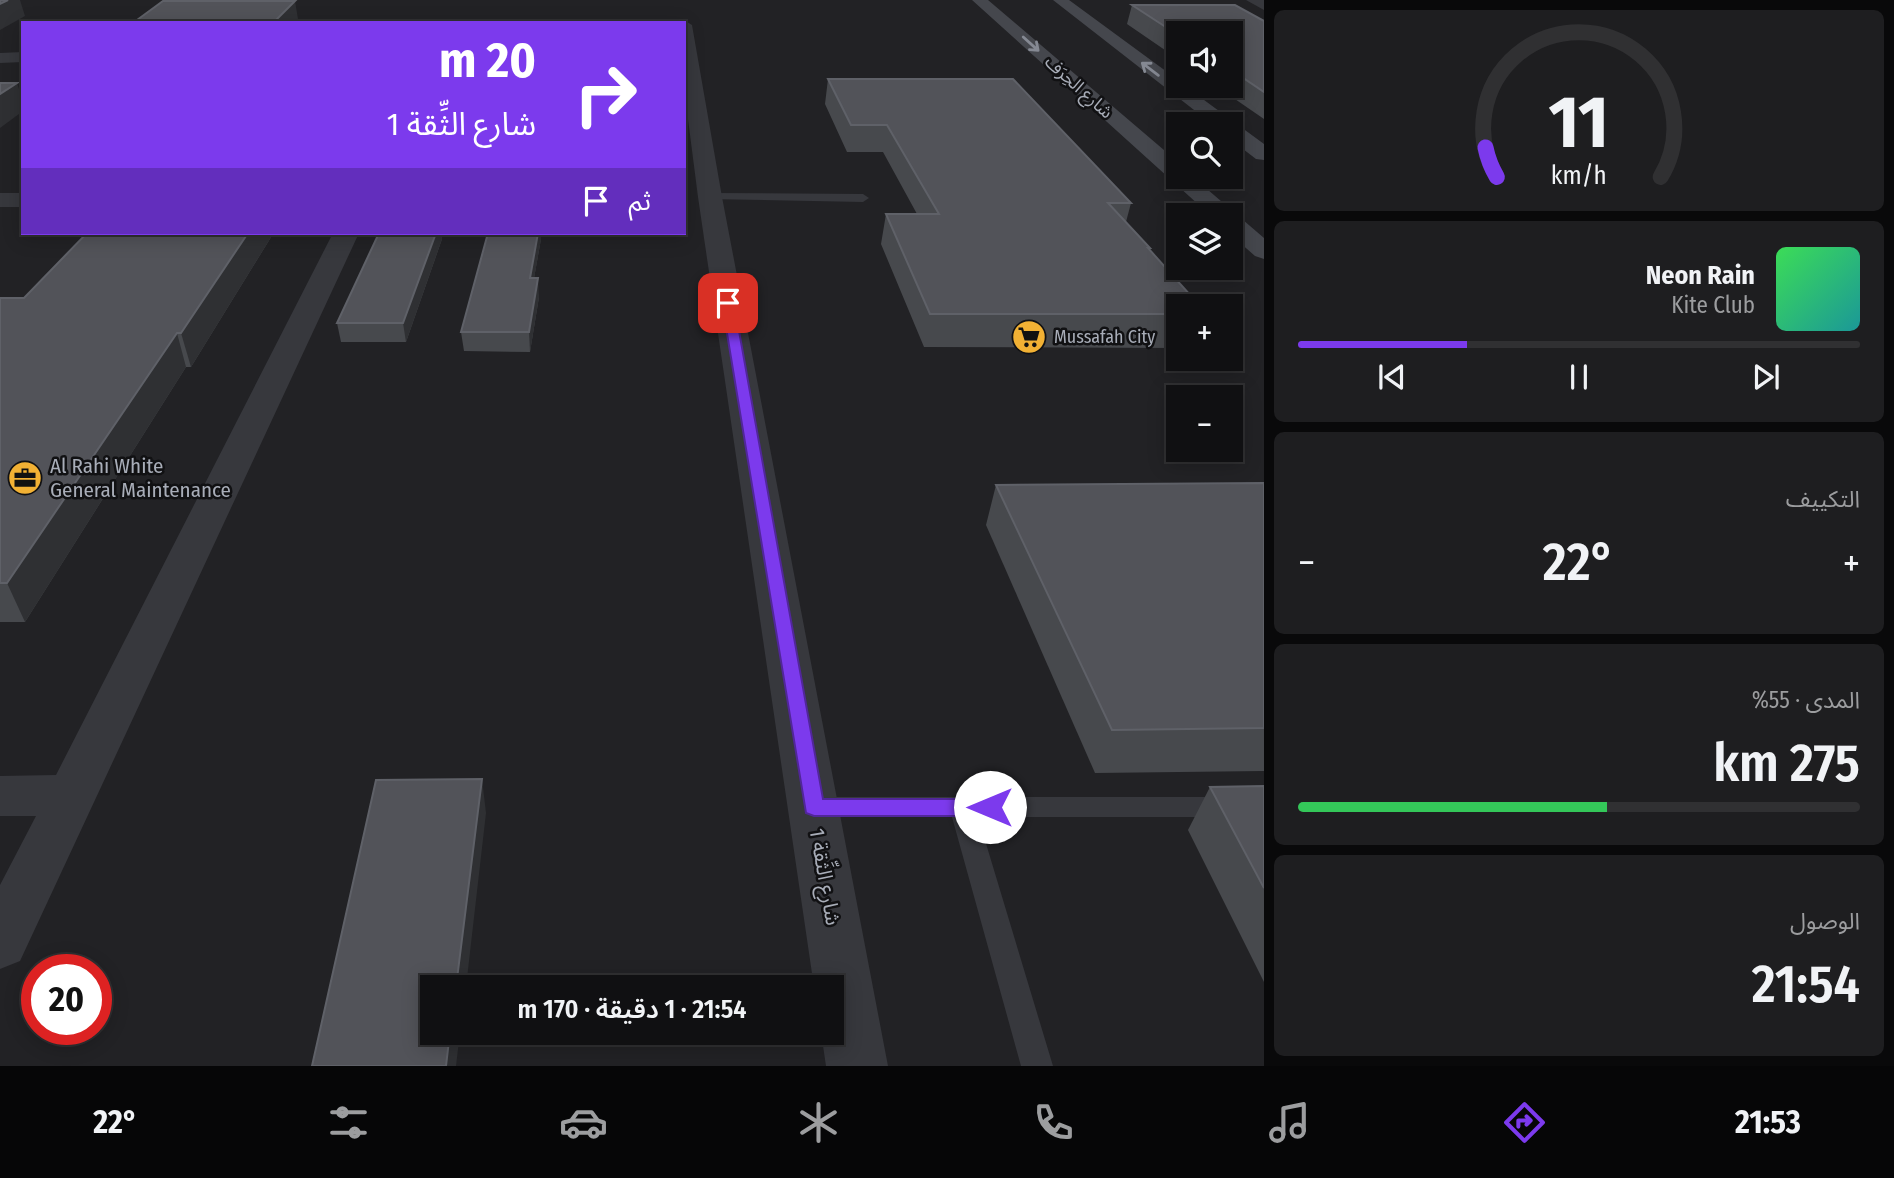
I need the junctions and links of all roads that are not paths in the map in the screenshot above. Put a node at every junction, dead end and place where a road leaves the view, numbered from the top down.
1 (979, 0) edge
2 (1060, 0) edge
3 (1254, 0) edge
4 (1264, 5) edge
5 (686, 48) edge
6 (0, 58) edge
7 (21, 58) edge
8 (1208, 112) edge
9 (1243, 139) edge
10 (1264, 154) edge
11 (1166, 165) edge
12 (1194, 189) edge
13 (697, 197) edge
14 (863, 198) dead end
15 (0, 200) edge
16 (21, 200) edge
17 (1209, 203) edge
18 (1243, 232) edge
19 (345, 235) edge
20 (1264, 251) edge
21 (73, 795) junction
22 (0, 796) edge
23 (814, 807) junction
24 (962, 807) junction
25 (1264, 807) edge
26 (0, 943) edge
27 (858, 1066) edge
28 (1037, 1066) edge

1 -> 11 street, شارع الحِرَف
8 -> 2 street
3 - 4 street
5 - 13 street, شارع الثِّقة 1
6 - 7 street
9 - 10 street
12 - 17 street, شارع الحِرَف
13 - 14 lane
13 - 23 street, شارع الثِّقة 1
15 - 16 street
18 - 20 street
19 - 21 street
21 - 22 street
21 - 26 street
23 - 24 lane
23 - 27 street, شارع الثِّقة 1
24 - 25 lane
24 - 28 lane

